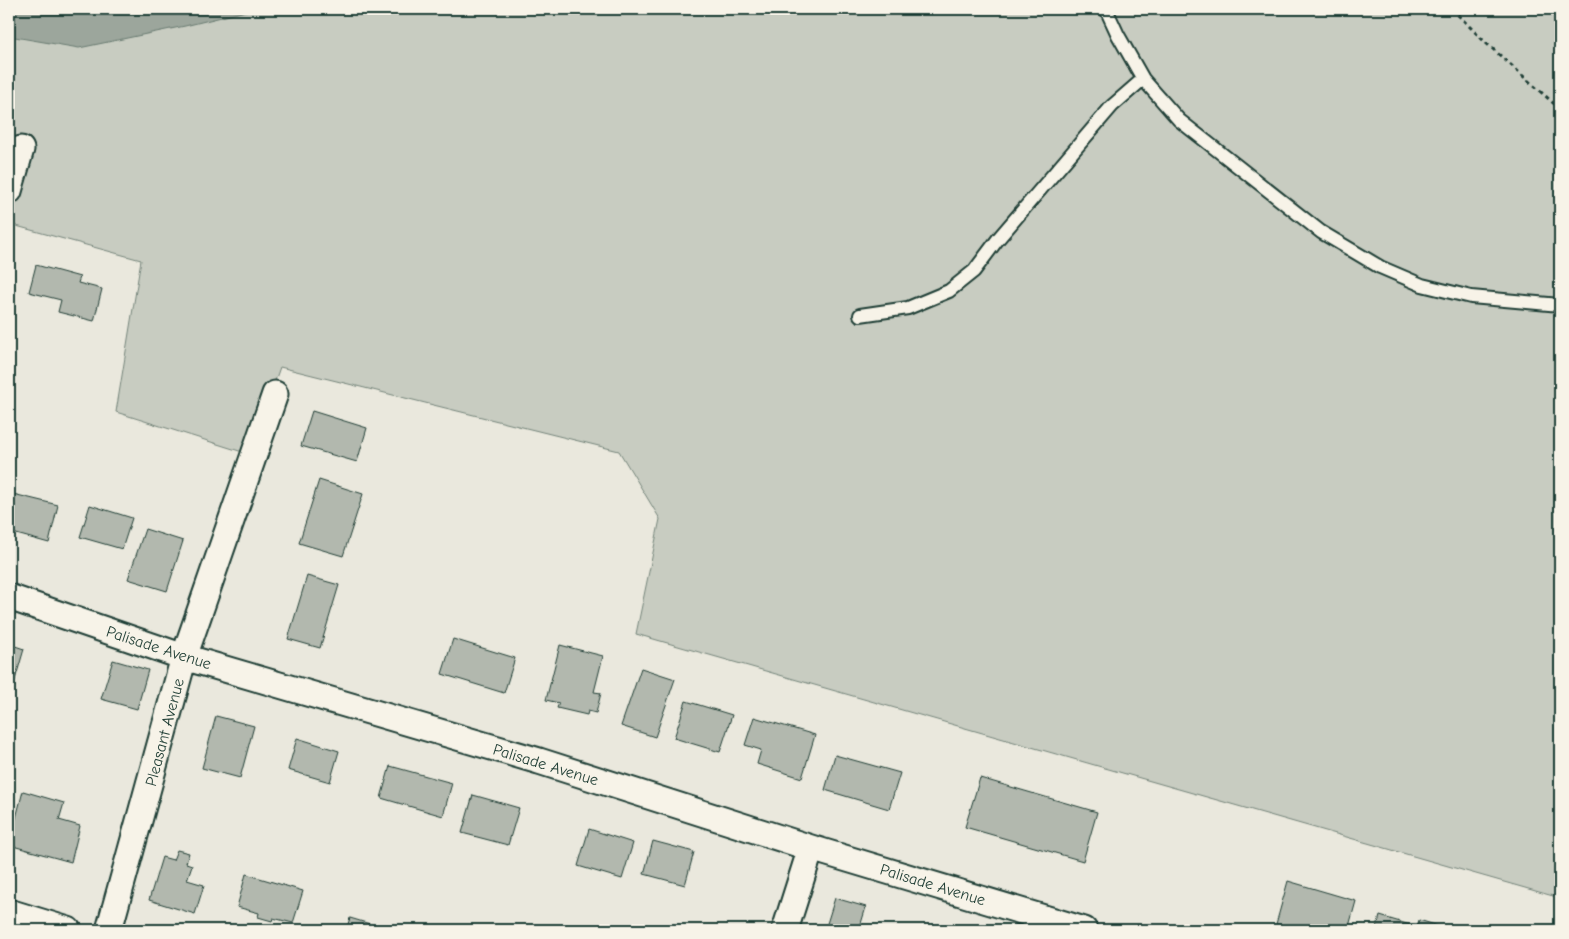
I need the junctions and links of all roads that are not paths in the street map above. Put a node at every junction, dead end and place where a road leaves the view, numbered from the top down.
1 (1106, 9) edge
2 (1143, 79) junction
3 (20, 149) dead end
4 (9, 191) edge
5 (1560, 305) edge
6 (860, 315) dead end
7 (275, 394) dead end
8 (9, 597) edge
9 (184, 657) junction
10 (811, 848) junction
11 (9, 912) edge
12 (68, 930) edge
13 (109, 930) edge
14 (786, 930) edge
15 (1084, 930) edge

1 - 2 lane
2 - 5 lane
2 - 6 lane
3 - 4 street
7 - 9 street, Pleasant Avenue
8 - 9 street, Palisade Avenue
9 - 10 street, Palisade Avenue
9 - 13 street, Pleasant Avenue
10 - 14 street
10 - 15 street, Palisade Avenue
11 - 12 street

